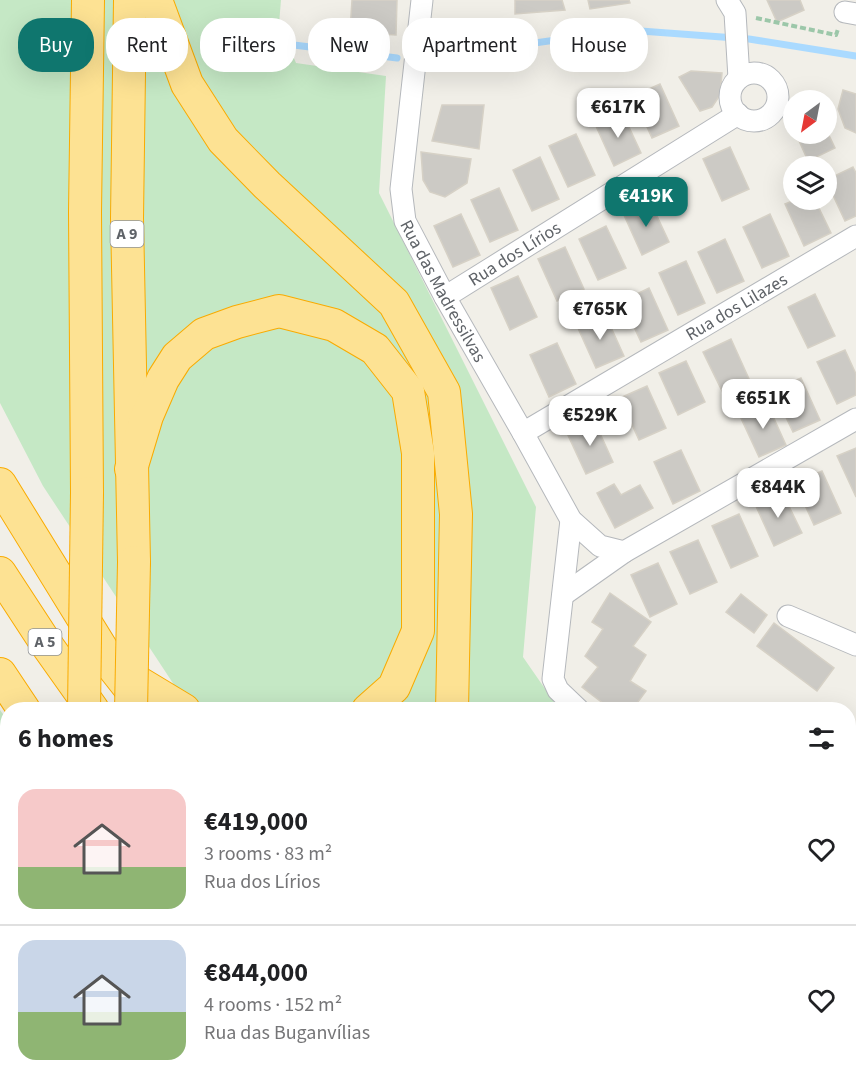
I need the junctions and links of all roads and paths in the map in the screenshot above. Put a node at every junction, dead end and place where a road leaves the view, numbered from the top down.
1 (71, 0) edge
2 (88, 0) edge
3 (130, 0) edge
4 (156, 0) edge
5 (422, 0) edge
6 (851, 13) edge
7 (733, 14) edge
8 (739, 78) junction
9 (87, 106) junction
10 (738, 114) junction
11 (856, 236) edge
12 (445, 297) junction
13 (856, 419) edge
14 (523, 433) junction
15 (131, 469) junction
16 (0, 484) edge
17 (571, 520) junction
18 (624, 552) junction
19 (0, 573) edge
20 (563, 595) junction
21 (788, 616) dead end
22 (856, 645) edge
23 (113, 667) junction
24 (0, 674) edge
25 (19, 702) edge
26 (84, 702) edge
27 (87, 702) edge
28 (131, 702) edge
29 (141, 702) edge
30 (171, 702) edge
31 (377, 702) edge
32 (452, 702) edge
33 (571, 702) edge

1 - 9 highway
2 - 9 highway, A 9
3 - 15 highway, A 9
4 - 32 highway
5 - 12 street, Rua das Madressilvas
6 - 7 path
7 - 8 street
8 - 10 street
8 - 10 street
9 - 26 highway, A 9, bridge
10 - 12 street, Rua dos Lírios
11 - 14 street, Rua dos Lilazes
12 - 14 street, Rua das Madressilvas
13 - 18 street
14 - 17 street, Rua das Madressilvas
15 - 28 highway, A 9, bridge
15 - 31 highway
16 - 23 highway, A 5
17 - 18 street, Rua das Madressilvas
17 - 20 street
18 - 20 street
19 - 27 highway, A 5
20 - 33 street
21 - 22 street
23 - 29 highway, A 5
23 - 30 highway
24 - 25 highway

